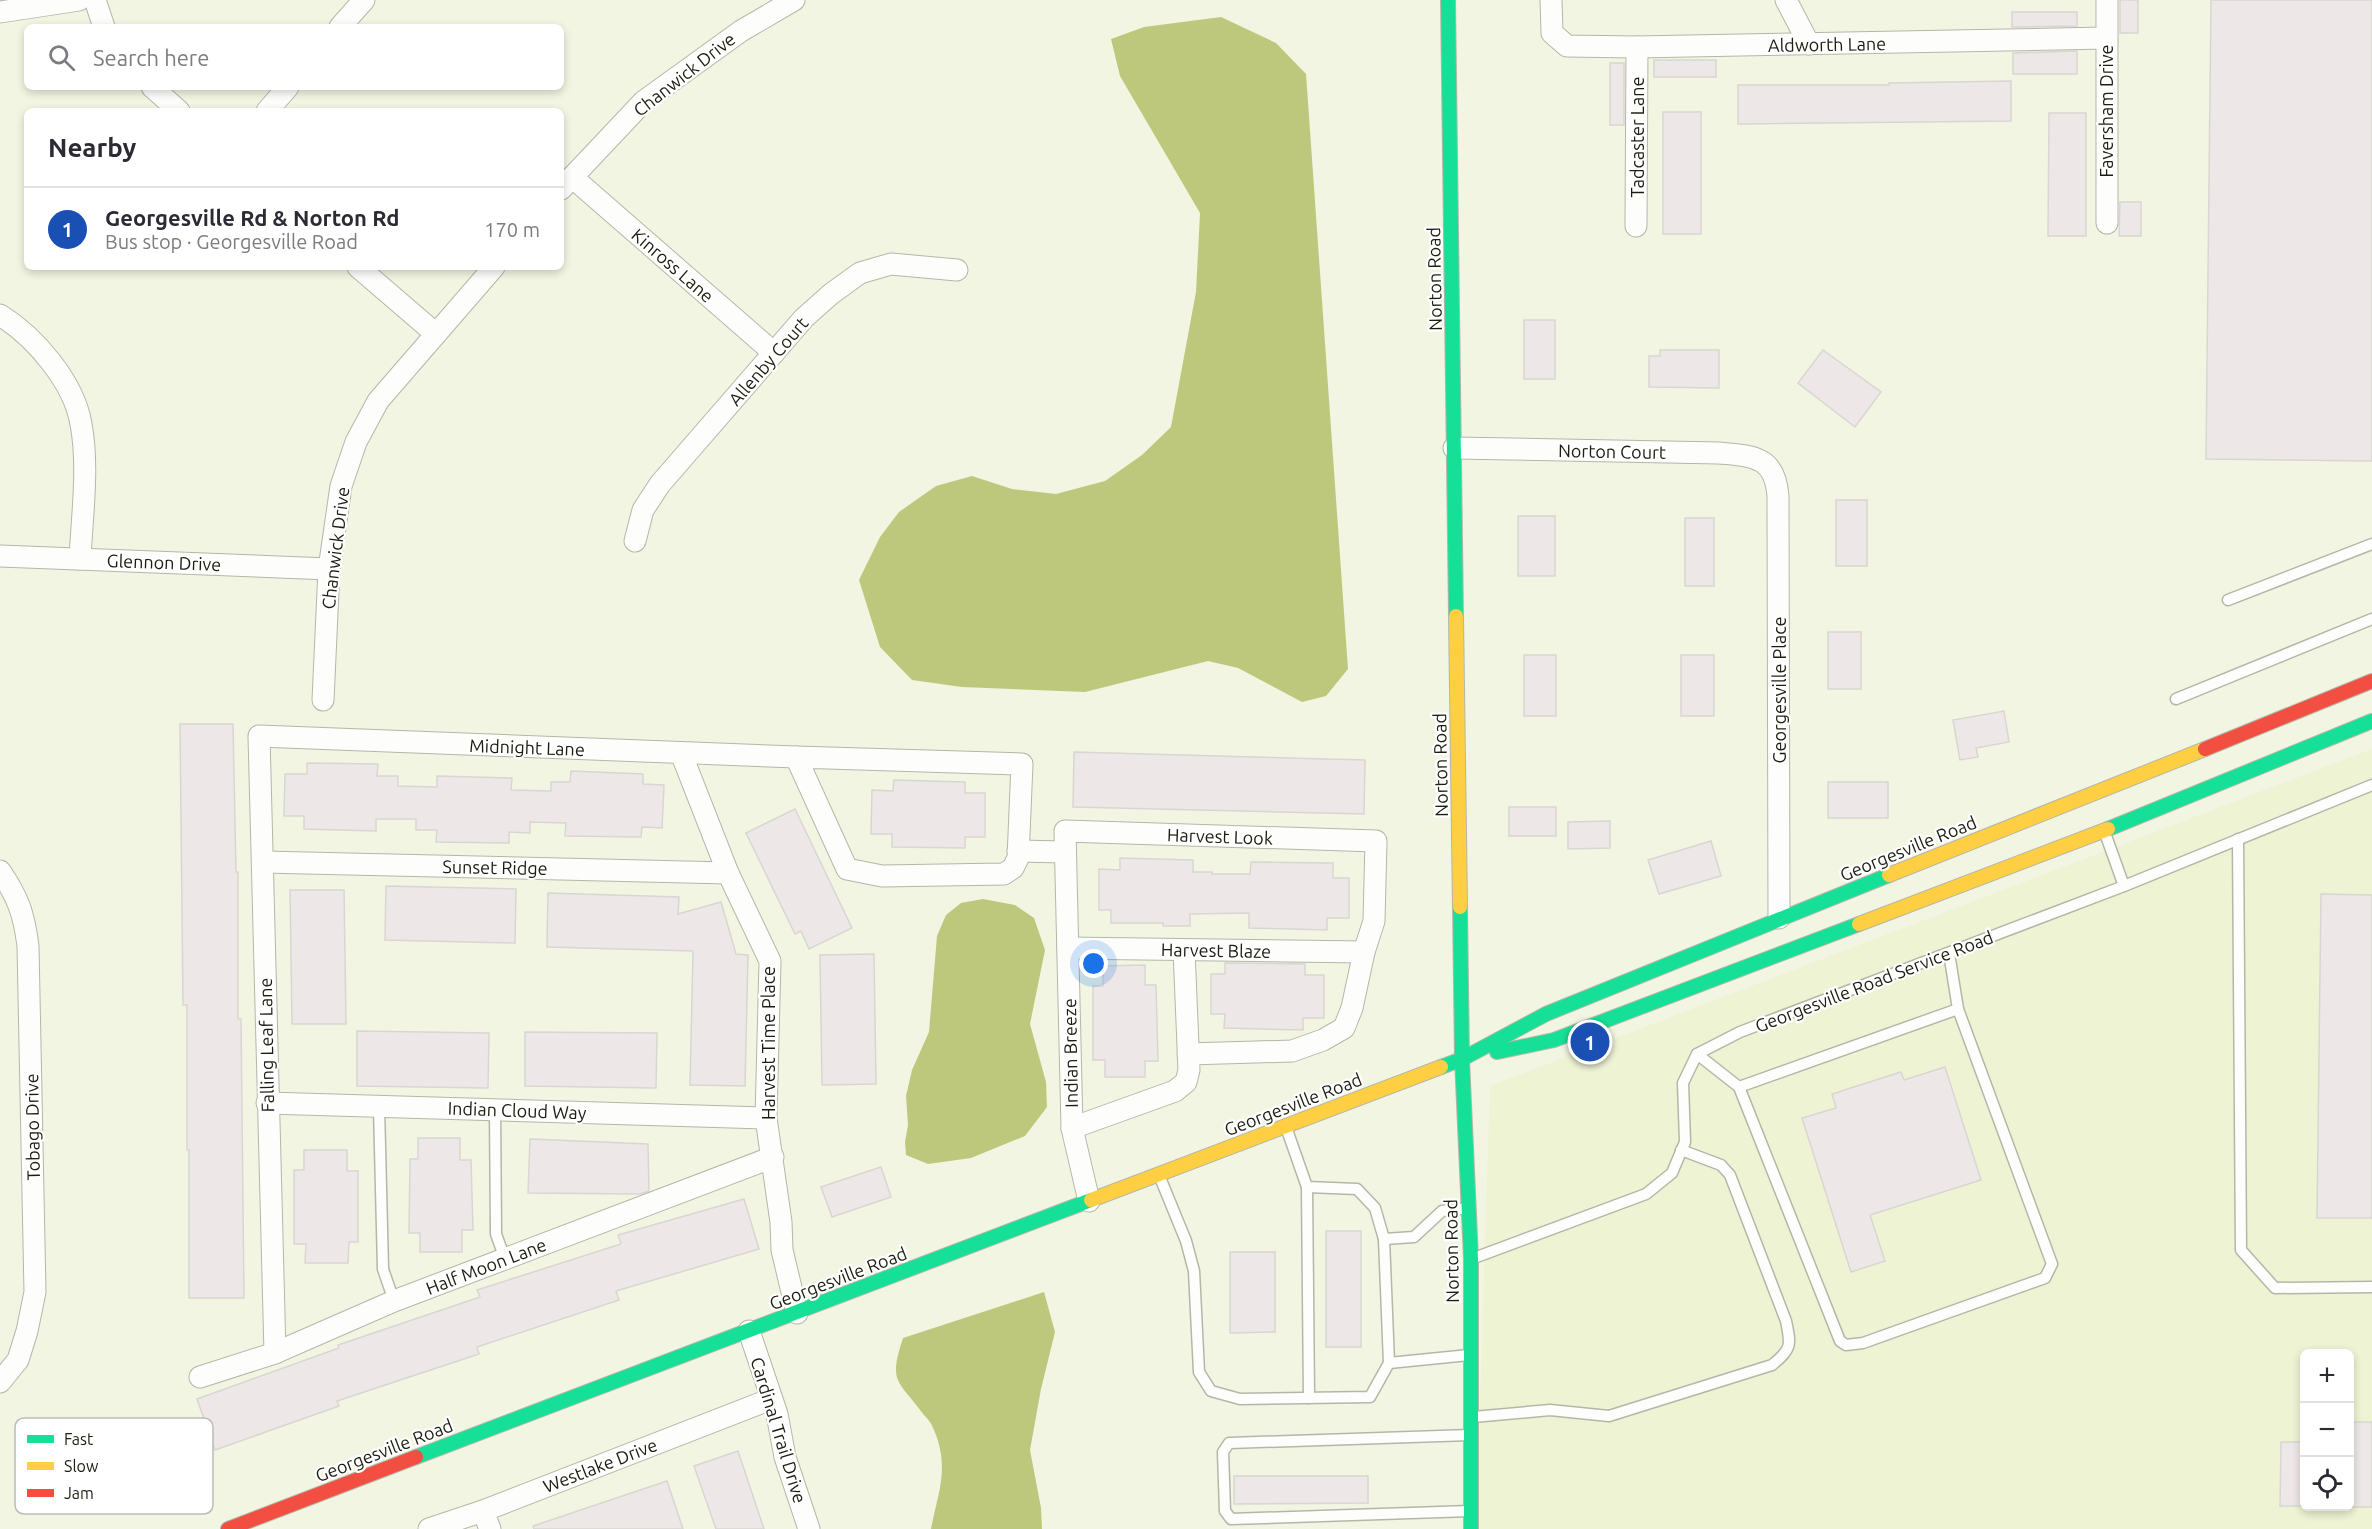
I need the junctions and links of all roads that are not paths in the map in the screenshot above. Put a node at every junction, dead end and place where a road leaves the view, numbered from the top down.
1 (79, 0) edge
2 (95, 0) edge
3 (364, 0) edge
4 (794, 0) edge
5 (1448, 0) edge
6 (1551, 0) edge
7 (1786, 0) edge
8 (2107, 0) edge
9 (0, 12) edge
10 (103, 24) edge
11 (343, 24) edge
12 (2106, 38) junction
13 (1809, 44) junction
14 (1637, 47) junction
15 (155, 90) edge
16 (285, 90) edge
17 (176, 108) edge
18 (270, 108) edge
19 (566, 183) edge
20 (2107, 223) dead end
21 (1636, 226) dead end
22 (361, 270) edge
23 (491, 270) edge
24 (957, 270) dead end
25 (0, 315) edge
26 (436, 334) junction
27 (774, 353) junction
28 (1454, 448) junction
29 (1767, 465) joint
30 (635, 541) dead end
31 (2372, 544) edge
32 (0, 556) edge
33 (80, 559) junction
34 (329, 569) junction
35 (2228, 600) dead end
36 (2372, 619) edge
37 (2372, 681) edge
38 (2176, 699) dead end
39 (323, 700) dead end
40 (2372, 721) edge
41 (259, 736) joint
42 (681, 753) junction
43 (796, 757) junction
44 (2372, 785) edge
45 (2104, 831) junction
46 (2238, 840) junction
47 (1065, 842) junction
48 (1018, 851) junction
49 (263, 862) junction
50 (0, 871) edge
51 (728, 873) junction
52 (2124, 886) junction
53 (1779, 918) junction
54 (1068, 948) junction
55 (1184, 950) junction
56 (1364, 952) junction
57 (1949, 953) junction
58 (1958, 1008) junction
59 (1188, 1054) junction
60 (1697, 1054) junction
61 (1462, 1059) junction
62 (1739, 1088) junction
63 (267, 1103) junction
64 (379, 1107) junction
65 (495, 1109) junction
66 (766, 1118) junction
67 (1286, 1126) junction
68 (1072, 1128) junction
69 (1681, 1150) junction
70 (773, 1157) junction
71 (1158, 1175) junction
72 (1308, 1187) junction
73 (1089, 1201) junction
74 (1468, 1208) junction
75 (1384, 1239) junction
76 (505, 1259) junction
77 (1471, 1259) junction
78 (2372, 1287) edge
79 (394, 1301) junction
80 (797, 1313) junction
81 (749, 1331) junction
82 (275, 1353) junction
83 (1470, 1355) junction
84 (1389, 1363) junction
85 (200, 1377) dead end
86 (0, 1382) edge
87 (1309, 1398) junction
88 (771, 1399) junction
89 (1470, 1418) junction
90 (1470, 1435) junction
91 (1471, 1511) junction
92 (487, 1520) edge
93 (254, 1524) edge
94 (228, 1529) edge
95 (429, 1529) edge
96 (809, 1529) edge
97 (1472, 1529) edge

1 - 9 street
2 - 10 street
3 - 11 street
4 - 19 street, Chanwick Drive
5 - 28 main road, Norton Road
6 - 14 street, Aldworth Lane
7 - 13 street
8 - 12 street, Faversham Drive
12 - 13 street, Aldworth Lane
12 - 20 street, Faversham Drive
13 - 14 street, Aldworth Lane
14 - 21 street, Tadcaster Lane
15 - 17 street
16 - 18 street
19 - 27 street, Kinross Lane
22 - 26 street
23 - 26 street, Chanwick Drive
24 - 27 street, Allenby Court
25 - 33 street
26 - 34 street, Chanwick Drive
27 - 30 street, Allenby Court
28 - 29 street, Norton Court
28 - 61 main road, Norton Road
29 - 53 street, Georgesville Place
31 - 35 lane
32 - 33 street, Glennon Drive
33 - 34 street, Glennon Drive
34 - 39 street, Chanwick Drive
36 - 38 lane
37 - 53 main road, Georgesville Road
40 - 45 main road, Georgesville Road
41 - 42 street, Midnight Lane
41 - 49 street, Falling Leaf Lane
42 - 43 street, Midnight Lane
42 - 51 street, Harvest Time Place
43 - 48 street
43 - 48 street, Midnight Lane
44 - 46 lane, Georgesville Road Service Road
45 - 52 lane
45 - 61 main road, Georgesville Road
46 - 52 lane, Georgesville Road Service Road
46 - 78 lane
47 - 48 street
47 - 54 street, Indian Breeze
47 - 56 street, Harvest Look
49 - 51 street, Sunset Ridge
49 - 63 street, Falling Leaf Lane
50 - 86 street, Tobago Drive
51 - 66 street, Harvest Time Place
52 - 57 lane, Georgesville Road Service Road
53 - 61 main road, Georgesville Road
54 - 55 street, Harvest Blaze
54 - 68 street, Indian Breeze
55 - 56 street, Harvest Blaze
55 - 59 street
56 - 59 street
57 - 58 lane
57 - 60 lane, Georgesville Road Service Road
58 - 62 lane
58 - 62 lane
59 - 68 street
60 - 62 lane
60 - 69 lane
61 - 67 main road, Georgesville Road
61 - 74 main road, Norton Road
63 - 64 street, Indian Cloud Way
63 - 82 street, Falling Leaf Lane
64 - 65 street, Indian Cloud Way
64 - 79 lane
65 - 66 street, Indian Cloud Way
65 - 76 lane
66 - 70 street, Harvest Time Place
67 - 71 main road, Georgesville Road
67 - 72 lane
68 - 73 street, Indian Breeze
69 - 77 lane
69 - 89 lane
70 - 76 street, Half Moon Lane
70 - 80 street, Harvest Time Place
71 - 73 main road, Georgesville Road
71 - 87 lane
72 - 75 lane
72 - 87 lane
73 - 80 main road, Georgesville Road
74 - 75 lane
74 - 77 main road, Norton Road
75 - 84 lane
76 - 79 street, Half Moon Lane
77 - 83 main road, Norton Road
79 - 82 street, Half Moon Lane
80 - 81 main road, Georgesville Road
81 - 88 street, Cardinal Trail Drive
81 - 93 main road, Georgesville Road
82 - 85 street, Half Moon Lane
83 - 84 lane
83 - 89 main road, Norton Road
84 - 87 lane
88 - 92 street, Westlake Drive
88 - 96 street, Cardinal Trail Drive
89 - 90 main road, Norton Road
90 - 91 main road, Norton Road
90 - 91 lane
91 - 97 main road, Norton Road
92 - 95 street, Westlake Drive
93 - 94 main road, Georgesville Road

